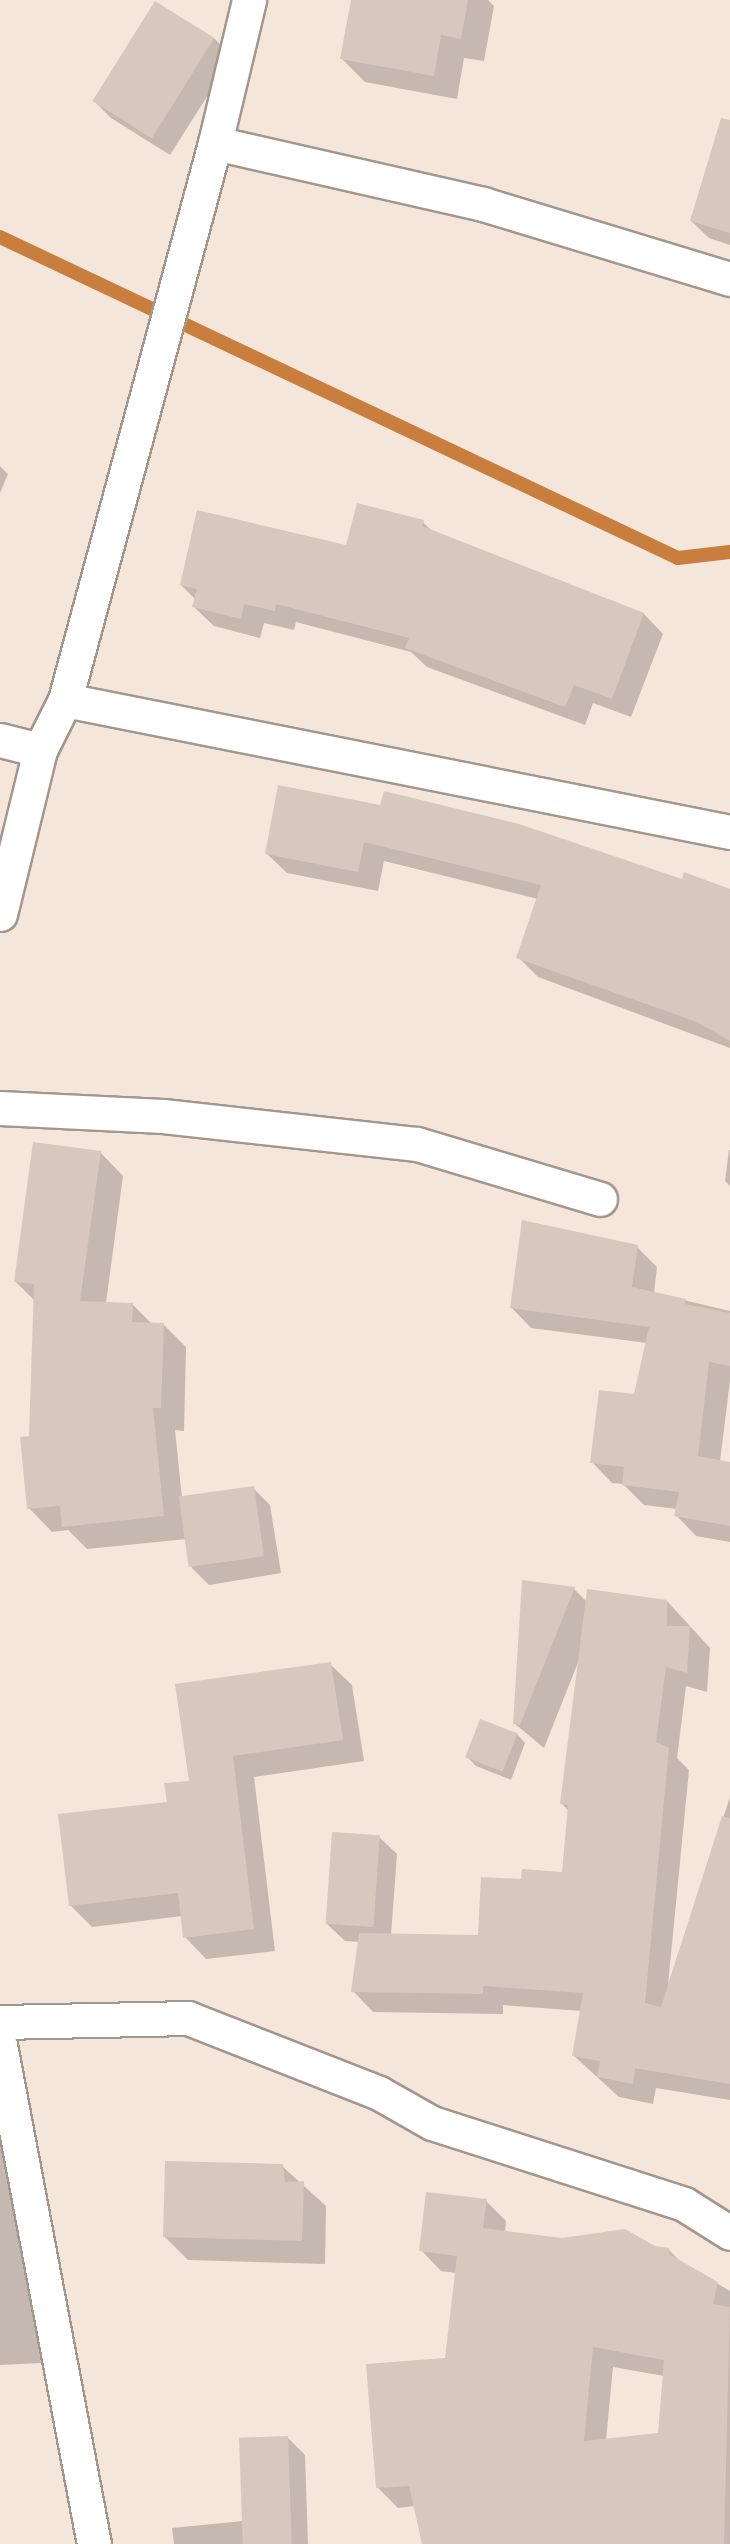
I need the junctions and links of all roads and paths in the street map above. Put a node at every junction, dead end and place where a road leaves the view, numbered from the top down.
1 (249, 0) edge
2 (215, 143) junction
3 (730, 279) edge
4 (65, 700) junction
5 (0, 740) edge
6 (40, 750) junction
7 (730, 832) edge
8 (0, 914) edge
9 (0, 1108) edge
10 (600, 1199) dead end
11 (0, 2022) edge
12 (0, 2044) edge
13 (730, 2233) edge
14 (94, 2544) edge

1 - 2 street
2 - 3 street
2 - 4 street
4 - 6 street
4 - 7 street
5 - 6 street
6 - 8 street
9 - 10 street
11 - 13 street
12 - 14 street

